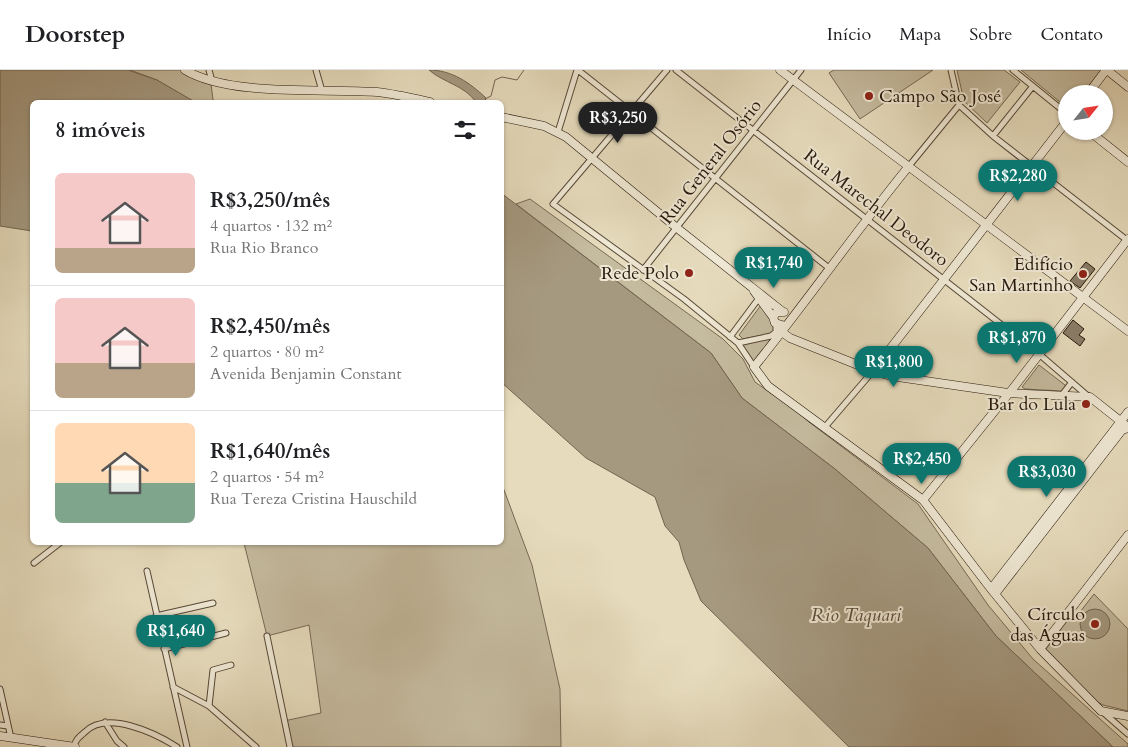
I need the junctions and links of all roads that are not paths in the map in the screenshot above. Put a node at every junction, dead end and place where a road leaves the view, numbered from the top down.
1 (185, 70) edge
2 (209, 70) edge
3 (316, 70) edge
4 (578, 70) edge
5 (667, 70) edge
6 (676, 70) edge
7 (780, 70) edge
8 (800, 70) edge
9 (951, 70) edge
10 (1013, 70) edge
11 (1107, 70) edge
12 (793, 80) junction
13 (212, 81) junction
14 (1095, 85) edge
15 (1032, 86) junction
16 (1128, 87) edge
17 (322, 91) junction
18 (421, 100) edge
19 (960, 105) junction
20 (1058, 107) edge
21 (631, 112) junction
22 (504, 118) edge
23 (753, 130) junction
24 (558, 132) junction
25 (1058, 132) edge
26 (993, 136) junction
27 (1100, 140) edge
28 (592, 159) junction
29 (1128, 162) edge
30 (909, 166) junction
31 (1032, 166) junction
32 (716, 179) junction
33 (866, 219) junction
34 (987, 224) junction
35 (676, 228) junction
36 (1128, 240) edge
37 (829, 268) junction
38 (643, 270) junction
39 (943, 280) junction
40 (750, 286) junction
41 (1084, 296) junction
42 (759, 298) junction
43 (799, 308) junction
44 (786, 318) junction
45 (777, 325) junction
46 (1128, 331) edge
47 (730, 337) junction
48 (797, 340) junction
49 (738, 343) junction
50 (1039, 354) junction
51 (754, 367) junction
52 (873, 371) junction
53 (1072, 382) junction
54 (1008, 391) junction
55 (1062, 395) junction
56 (1090, 397) junction
57 (1128, 412) edge
58 (1121, 421) junction
59 (825, 427) junction
60 (1128, 428) edge
61 (1099, 453) junction
62 (923, 500) junction
63 (1128, 535) edge
64 (57, 545) edge
65 (34, 563) dead end
66 (147, 571) dead end
67 (993, 592) junction
68 (214, 603) dead end
69 (156, 616) junction
70 (226, 633) dead end
71 (267, 636) dead end
72 (164, 649) junction
73 (1040, 649) junction
74 (230, 665) dead end
75 (173, 687) junction
76 (0, 689) edge
77 (209, 706) junction
78 (1102, 711) junction
79 (1128, 716) edge
80 (105, 722) junction
81 (0, 725) edge
82 (8, 726) junction
83 (1128, 734) edge
84 (0, 736) edge
85 (10, 738) junction
86 (74, 747) edge
87 (124, 747) edge
88 (178, 747) edge
89 (187, 747) edge
90 (256, 747) edge
91 (290, 747) edge

1 - 13 main road
2 - 13 street
3 - 17 street
4 - 21 street
4 - 24 street
5 - 21 street
6 - 23 street, Rua Marechal Deodoro
7 - 12 main road
8 - 12 street, Rua General Osório
9 - 19 street
10 - 15 street
11 - 14 main road
11 - 16 main road
12 - 23 street, Rua General Osório
12 - 30 main road
13 - 17 main road
15 - 20 street
15 - 26 street
17 - 18 main road
19 - 26 street
19 - 30 street
21 - 28 street
21 - 32 street
22 - 24 main road
23 - 32 street, Rua General Osório
23 - 33 street, Rua Marechal Deodoro
24 - 28 main road
25 - 31 main road
26 - 31 street
27 - 29 main road
28 - 35 main road
28 - 38 street
30 - 33 main road
30 - 34 main road
31 - 34 main road
31 - 36 street
32 - 35 street, Rua General Osório
32 - 37 street
33 - 37 main road
33 - 39 street, Rua Marechal Deodoro
34 - 39 main road
34 - 41 main road
35 - 38 street, Rua General Osório
35 - 40 main road
36 - 41 main road
37 - 43 main road
38 - 47 street
39 - 50 street, Rua Marechal Deodoro
39 - 52 main road
40 - 42 main road
40 - 44 main road
41 - 46 main road
41 - 50 main road
42 - 45 main road
42 - 47 street
43 - 44 main road
43 - 44 main road
44 - 45 main road
44 - 45 main road
44 - 48 main road
45 - 48 main road
45 - 49 street
45 - 51 main road
47 - 49 street
48 - 52 main road
49 - 51 street
50 - 53 street, Rua Marechal Deodoro
50 - 54 main road
51 - 59 main road
52 - 54 main road
52 - 59 street
53 - 55 street
53 - 56 street, Rua Marechal Deodoro
54 - 55 main road
54 - 62 main road
55 - 56 main road
56 - 58 main road, Rua Marechal Deodoro
57 - 58 main road
58 - 60 main road, Rua Marechal Deodoro
58 - 61 main road
59 - 62 main road
60 - 61 main road
61 - 67 main road
62 - 67 main road
63 - 73 main road
64 - 65 street
66 - 69 street
67 - 73 main road
68 - 69 street
69 - 72 street
70 - 72 street
71 - 91 street
72 - 75 street
73 - 78 main road
74 - 77 street
75 - 77 street
75 - 89 street
76 - 82 street
77 - 90 street
78 - 79 main road
78 - 83 street
80 - 86 street
80 - 87 street
80 - 88 street
81 - 82 street
82 - 85 street
84 - 85 main road
85 - 86 main road

